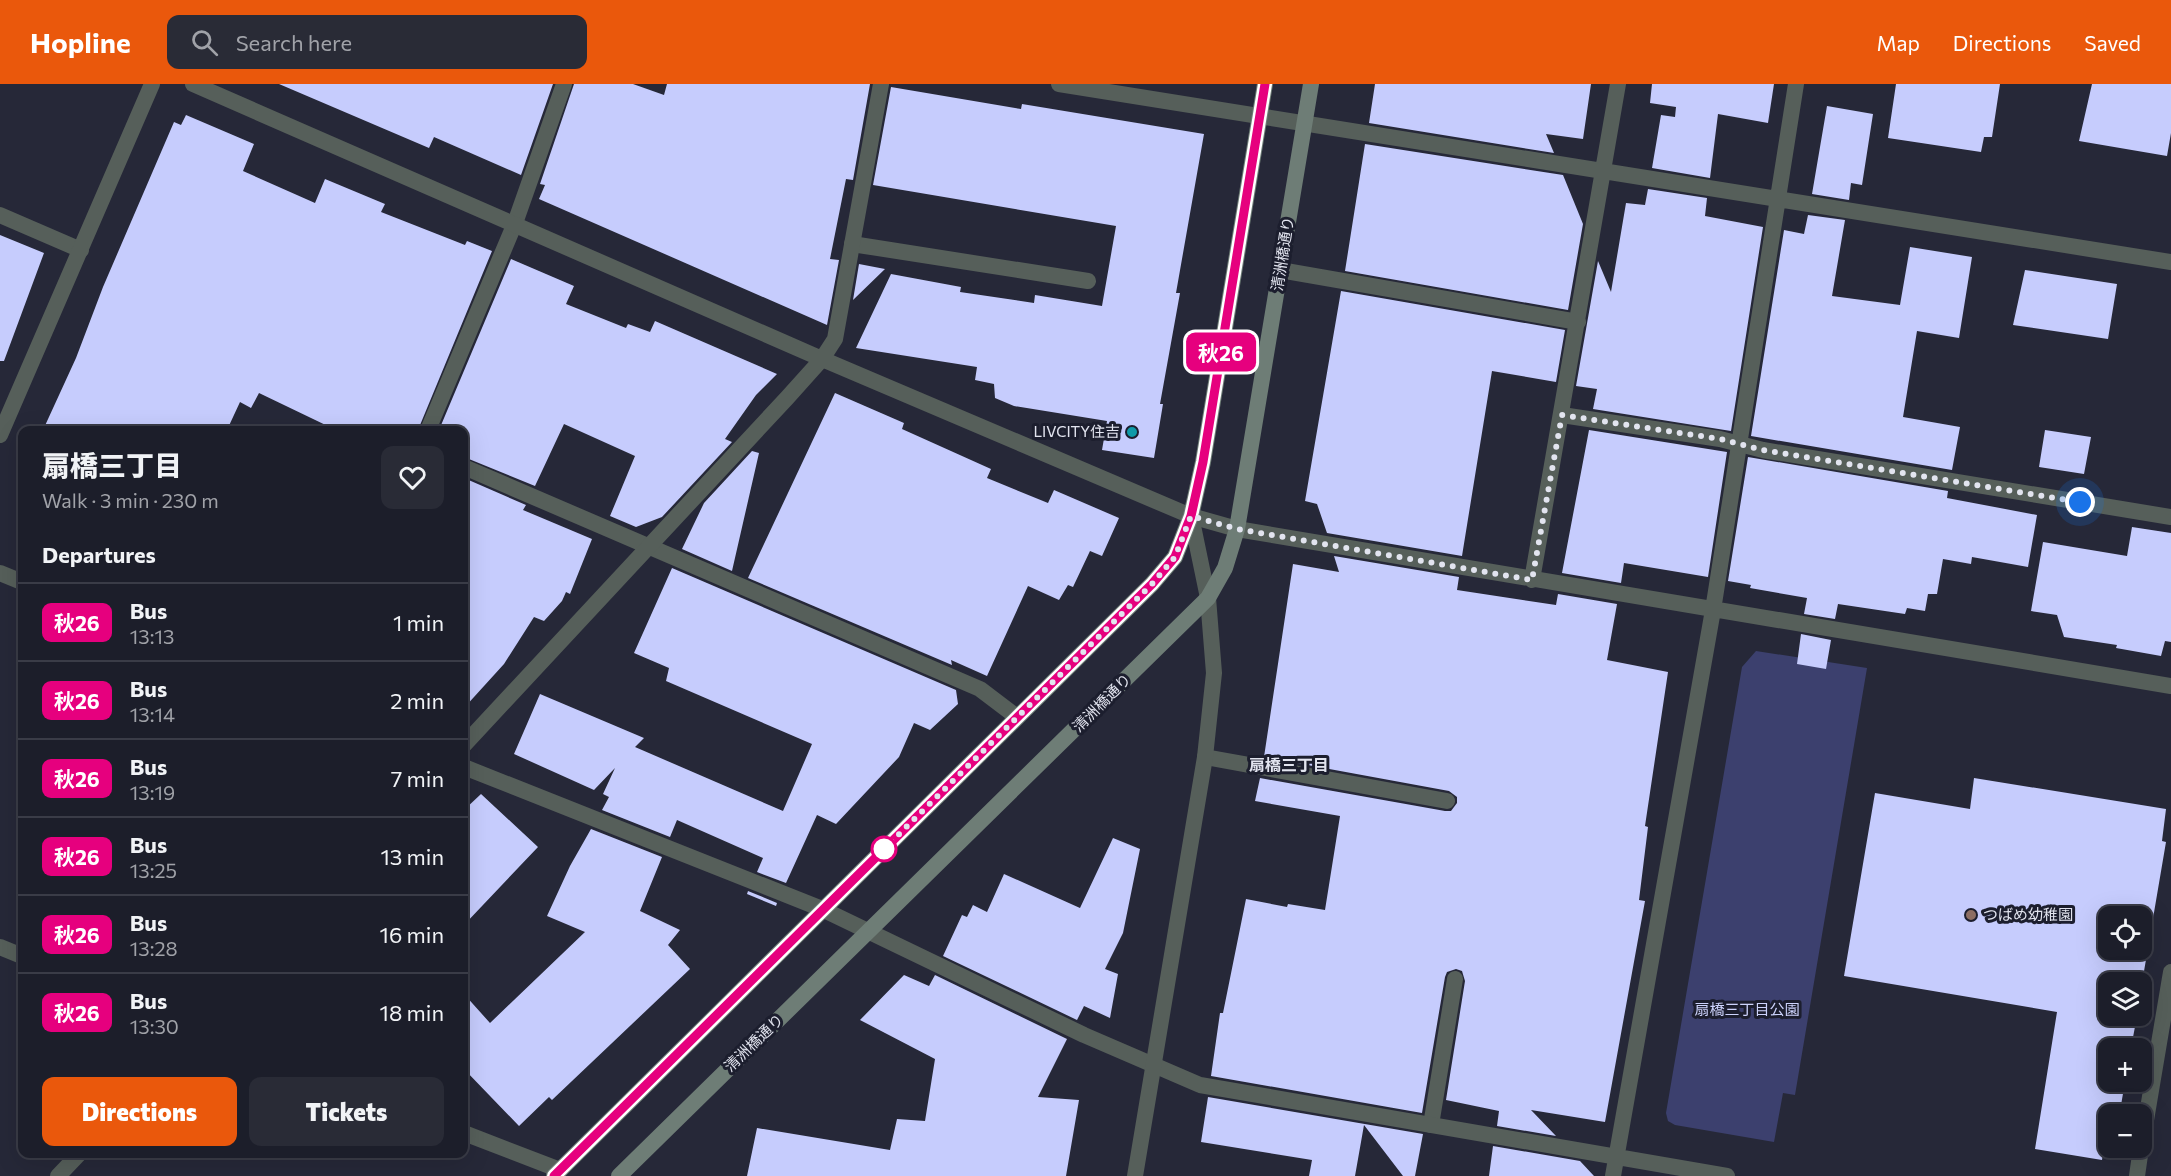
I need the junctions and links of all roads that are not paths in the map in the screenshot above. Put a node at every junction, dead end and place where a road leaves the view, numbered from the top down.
1 (152, 84) edge
2 (193, 84) edge
3 (564, 84) edge
4 (881, 84) edge
5 (1059, 84) edge
6 (1265, 84) edge
7 (1311, 84) edge
8 (1618, 84) edge
9 (1796, 84) edge
10 (1260, 116) junction
11 (1304, 124) junction
12 (1604, 172) junction
13 (1779, 200) junction
14 (0, 215) edge
15 (515, 223) junction
16 (852, 244) junction
17 (81, 250) junction
18 (2171, 262) edge
19 (1280, 270) junction
20 (1088, 281) dead end
21 (1578, 322) junction
22 (822, 359) junction
23 (1562, 415) junction
24 (430, 426) edge
25 (0, 435) edge
26 (1741, 443) junction
27 (468, 469) edge
28 (1191, 516) junction
29 (2171, 516) edge
30 (1237, 529) junction
31 (650, 547) junction
32 (0, 573) edge
33 (18, 580) edge
34 (1532, 580) junction
35 (1208, 598) junction
36 (1713, 610) junction
37 (2171, 686) edge
38 (1017, 717) junction
39 (468, 741) edge
40 (1205, 757) junction
41 (468, 769) edge
42 (1447, 801) dead end
43 (822, 909) junction
44 (869, 931) junction
45 (0, 947) edge
46 (18, 954) edge
47 (2171, 972) edge
48 (1455, 979) dead end
49 (1153, 1064) junction
50 (2149, 1104) edge
51 (1431, 1125) junction
52 (468, 1135) edge
53 (75, 1158) edge
54 (2140, 1158) edge
55 (1615, 1159) junction
56 (557, 1173) edge
57 (58, 1176) edge
58 (619, 1176) edge
59 (1135, 1176) edge
60 (1613, 1176) edge
61 (1727, 1176) edge
62 (2137, 1176) edge

1 - 17 street
2 - 15 street
3 - 15 street
4 - 16 street
5 - 10 street
6 - 10 main road
7 - 11 main road, 清洲橋通り
8 - 12 street
9 - 13 street
10 - 11 street
10 - 28 main road
11 - 12 street
11 - 19 main road, 清洲橋通り
12 - 13 street
12 - 21 street
13 - 18 street
13 - 26 street
14 - 17 street
15 - 22 street
15 - 24 street
16 - 20 street
16 - 22 street
17 - 25 street
19 - 21 street
19 - 30 main road, 清洲橋通り
21 - 23 street
22 - 28 street
22 - 31 street
23 - 26 street
23 - 34 street
26 - 29 street
26 - 36 street
27 - 31 street
28 - 30 street
28 - 35 street
28 - 38 main road
30 - 34 street
30 - 35 main road, 清洲橋通り
31 - 38 street
31 - 39 street
32 - 33 street
34 - 36 street
35 - 40 street
35 - 44 main road, 清洲橋通り
36 - 37 street
36 - 55 street
38 - 43 main road
40 - 42 street
40 - 49 street
41 - 43 street
43 - 44 street
43 - 56 main road
44 - 49 street
44 - 58 main road, 清洲橋通り
45 - 46 street
47 - 50 street
48 - 51 street
49 - 51 street
49 - 59 street
51 - 55 street
52 - 56 street
53 - 57 street
54 - 62 street
55 - 60 street
55 - 61 street

